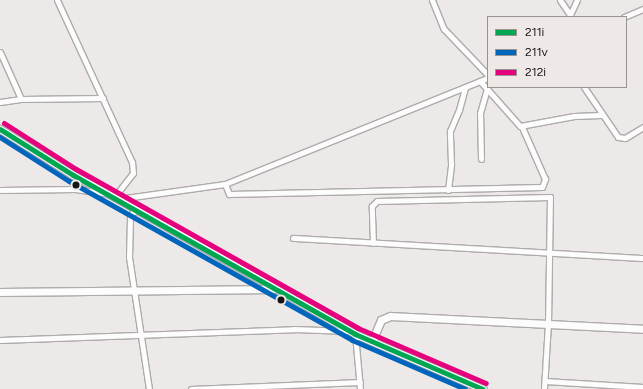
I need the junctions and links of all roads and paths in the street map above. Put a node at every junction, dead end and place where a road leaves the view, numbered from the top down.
1 (57, 0) edge
2 (432, 0) edge
3 (560, 0) edge
4 (577, 0) edge
5 (643, 9) edge
6 (570, 16) edge
7 (626, 16) edge
8 (0, 52) edge
9 (487, 74) edge
10 (487, 78) edge
11 (480, 81) junction
12 (465, 87) junction
13 (487, 88) junction
14 (585, 88) edge
15 (21, 98) junction
16 (103, 98) junction
17 (0, 102) edge
18 (602, 115) junction
19 (522, 127) junction
20 (643, 127) edge
21 (0, 129) edge
22 (481, 159) dead end
23 (225, 184) junction
24 (0, 190) edge
25 (448, 190) junction
26 (114, 196) junction
27 (139, 210) junction
28 (294, 238) dead end
29 (373, 243) junction
30 (550, 252) junction
31 (643, 258) edge
32 (133, 289) junction
33 (277, 290) junction
34 (0, 292) edge
35 (548, 323) junction
36 (643, 329) edge
37 (352, 332) junction
38 (142, 335) junction
39 (0, 340) edge
40 (372, 341) junction
41 (545, 381) junction
42 (360, 382) junction
43 (643, 387) edge
44 (478, 388) edge
45 (149, 389) edge
46 (190, 389) edge
47 (360, 389) edge
48 (544, 389) edge

1 - 16 street
2 - 9 street
3 - 6 street
4 - 6 street
5 - 7 street
8 - 15 street
10 - 11 street
11 - 12 street
11 - 13 street
12 - 23 street
12 - 25 street
13 - 19 street
13 - 22 street
14 - 18 street
15 - 16 street
15 - 17 street
16 - 26 street
18 - 19 street
18 - 20 street
19 - 25 street
21 - 26 street
23 - 25 street
23 - 26 street
24 - 26 street
26 - 27 street
27 - 32 street
27 - 33 street
28 - 29 street
29 - 30 street
29 - 30 street
30 - 31 street
30 - 35 street
32 - 33 street
32 - 34 street
32 - 38 street
33 - 37 street
35 - 36 street
35 - 40 street
35 - 41 street
37 - 38 street
37 - 40 street
37 - 42 street
38 - 39 street
38 - 45 street
40 - 44 street
41 - 43 street
41 - 48 street
42 - 46 street
42 - 47 street

